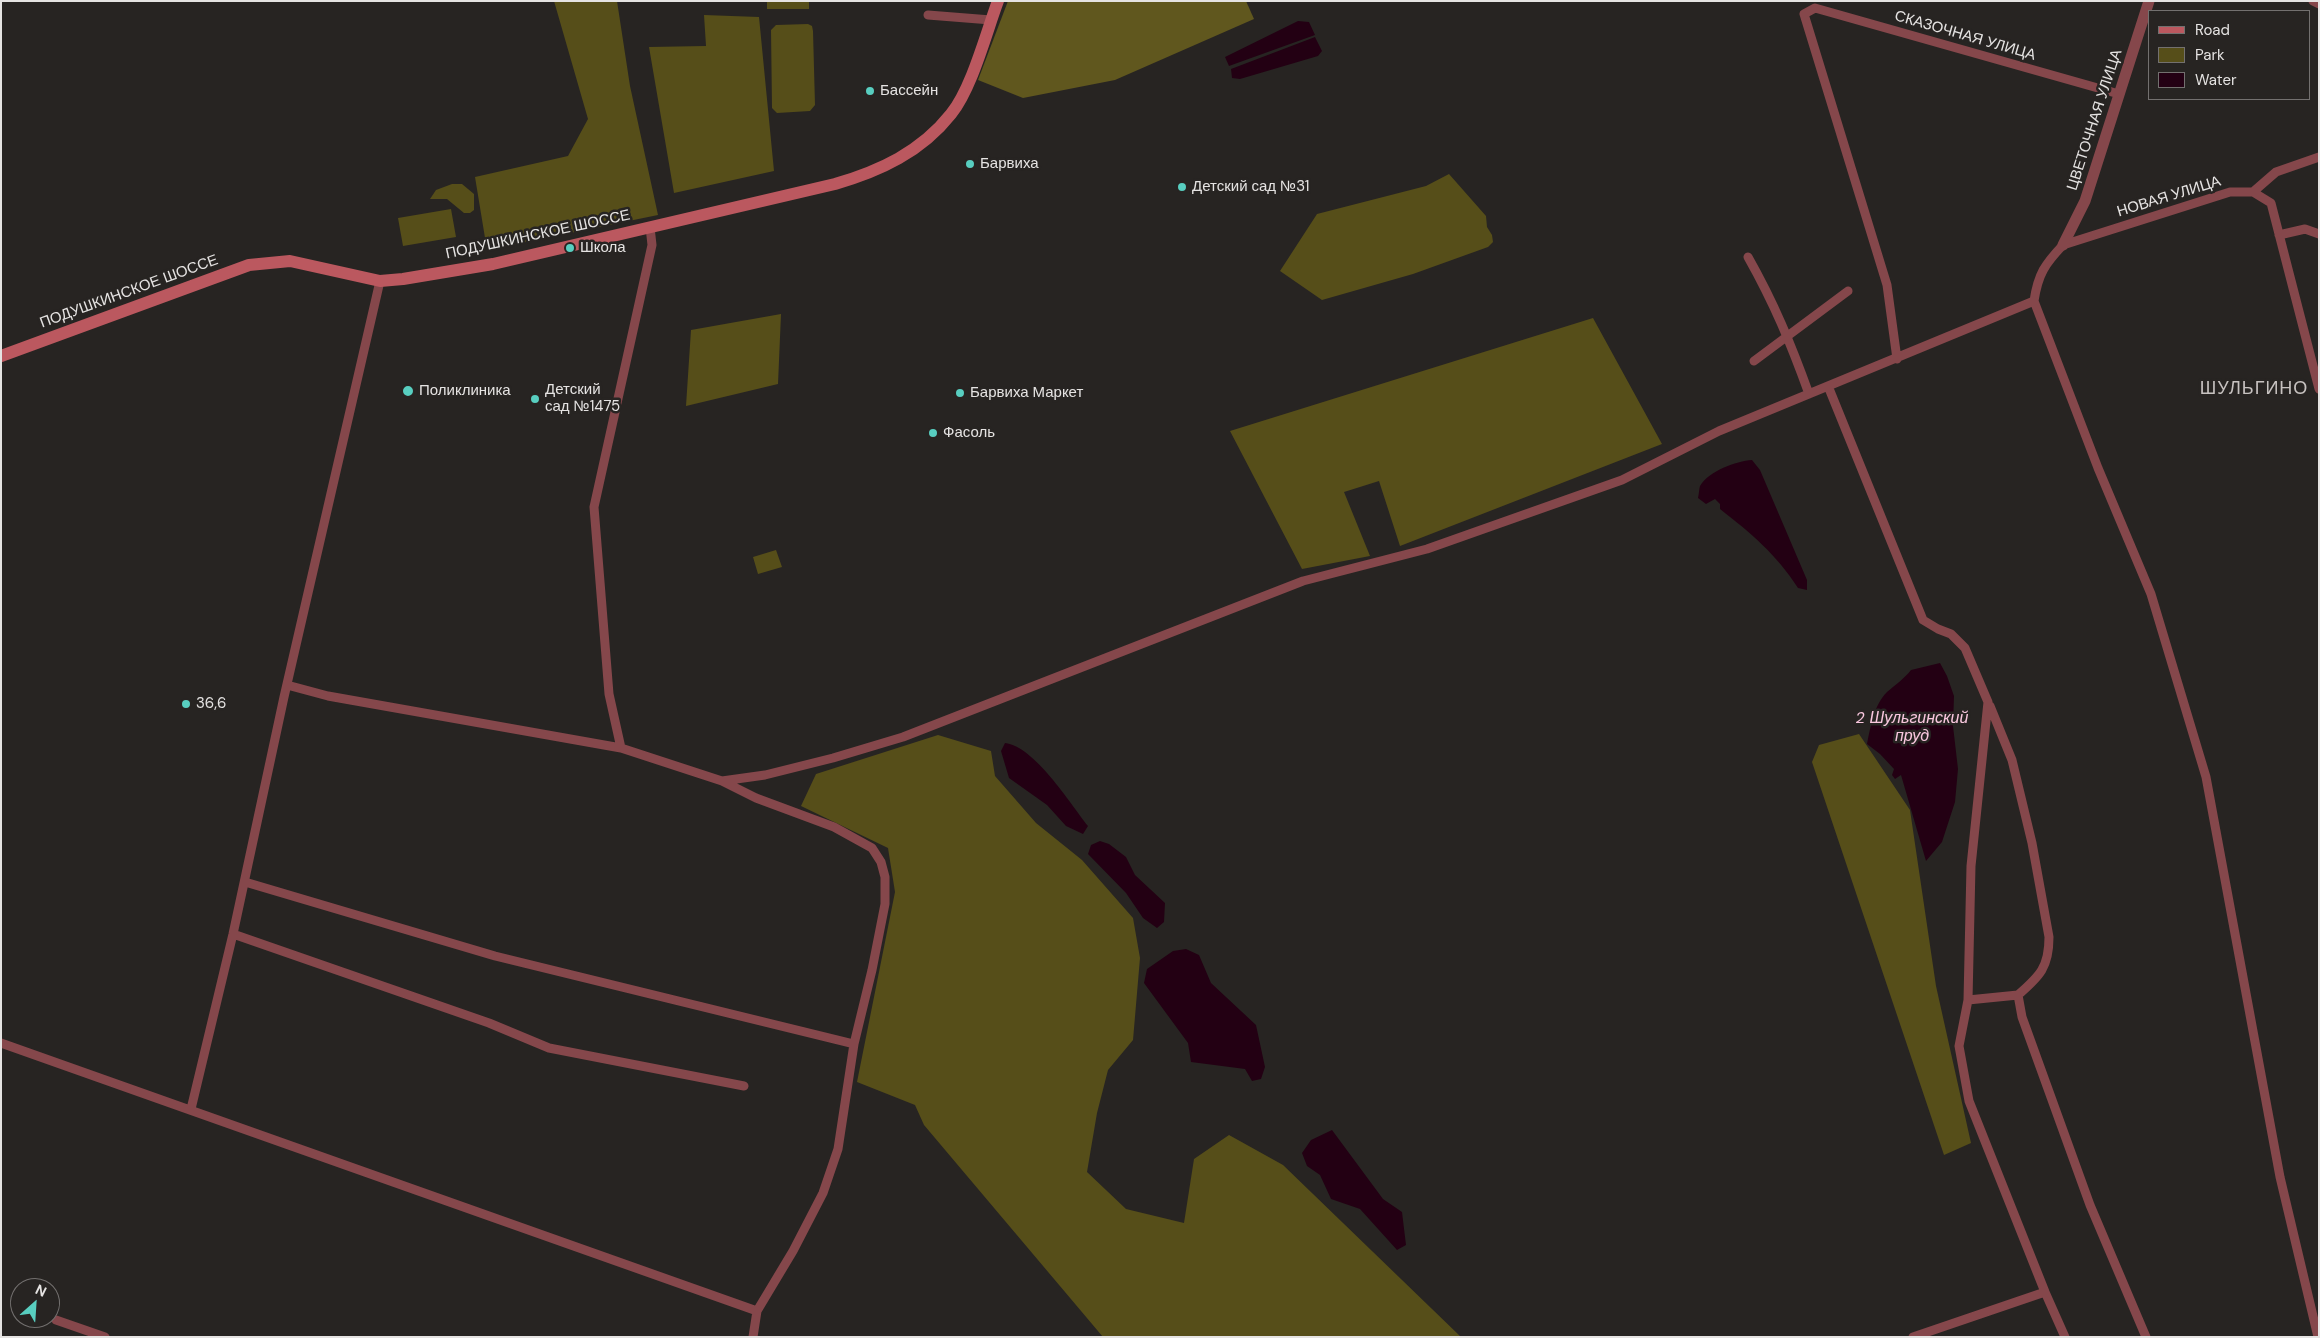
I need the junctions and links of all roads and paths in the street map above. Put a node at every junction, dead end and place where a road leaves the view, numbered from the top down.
1 (998, 1) edge
2 (2149, 1) edge
3 (2313, 1) edge
4 (1818, 4) edge
5 (2319, 4) edge
6 (928, 15) dead end
7 (991, 20) junction
8 (2119, 94) junction
9 (2319, 157) edge
10 (2253, 192) junction
11 (650, 226) junction
12 (2319, 234) edge
13 (2279, 235) junction
14 (2063, 245) junction
15 (1748, 257) dead end
16 (380, 281) junction
17 (1848, 291) dead end
18 (2034, 301) junction
19 (1788, 336) junction
20 (1, 356) edge
21 (1897, 359) junction
22 (1754, 361) dead end
23 (1828, 386) junction
24 (2319, 389) edge
25 (1809, 394) junction
26 (287, 685) junction
27 (1988, 702) junction
28 (621, 748) junction
29 (722, 781) junction
30 (245, 882) junction
31 (233, 934) junction
32 (2018, 995) junction
33 (1968, 1000) junction
34 (1, 1044) edge
35 (854, 1044) junction
36 (744, 1086) dead end
37 (191, 1109) junction
38 (2044, 1292) junction
39 (757, 1311) junction
40 (60, 1321) edge
41 (2317, 1324) edge
42 (105, 1337) edge
43 (753, 1337) edge
44 (1913, 1337) edge
45 (2064, 1337) edge
46 (2146, 1337) edge
47 (2318, 1337) edge

1 - 7 main road, ПОДУШКИНСКОЕ ШОССЕ
2 - 8 street, ЦВЕТОЧНАЯ УЛИЦА
3 - 5 street
4 - 8 street, СКАЗОЧНАЯ УЛИЦА
4 - 21 street, СКАЗОЧНАЯ УЛИЦА
6 - 7 street
7 - 11 main road, ПОДУШКИНСКОЕ ШОССЕ
8 - 14 street, ЦВЕТОЧНАЯ УЛИЦА
9 - 10 street
10 - 13 street
10 - 14 street, НОВАЯ УЛИЦА
11 - 16 main road, ПОДУШКИНСКОЕ ШОССЕ
11 - 28 street
12 - 13 street
13 - 24 street
14 - 18 street
15 - 19 street
16 - 20 main road, ПОДУШКИНСКОЕ ШОССЕ
16 - 26 street
17 - 19 street
18 - 21 street
18 - 41 street
19 - 22 street
19 - 25 street
21 - 23 street
23 - 25 street
23 - 27 street
25 - 29 street
26 - 28 street
26 - 30 street
27 - 32 street
27 - 33 street
28 - 29 street
29 - 35 street
30 - 31 street
30 - 35 street
31 - 36 street
31 - 37 street
32 - 33 street
32 - 46 street
33 - 38 street
34 - 37 street
35 - 39 street
37 - 39 street
38 - 44 street
38 - 45 street
39 - 43 street
40 - 42 street
41 - 47 street

